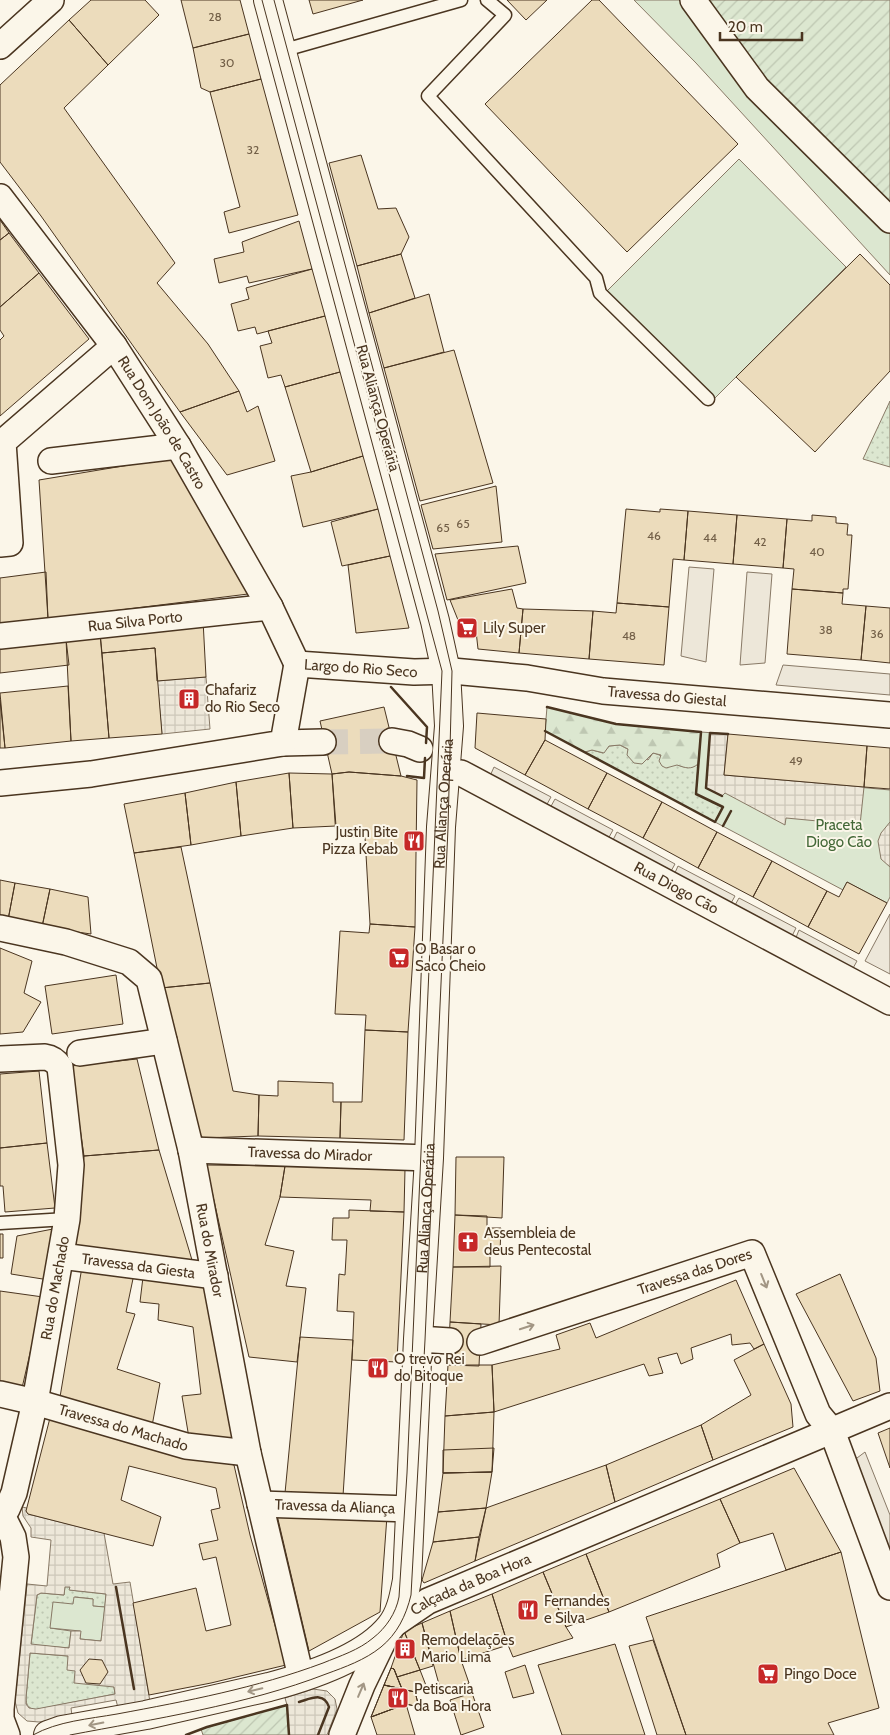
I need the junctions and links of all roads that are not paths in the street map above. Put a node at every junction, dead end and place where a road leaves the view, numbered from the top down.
1 (51, 0) edge
2 (268, 0) edge
3 (461, 0) edge
4 (487, 0) edge
5 (693, 0) edge
6 (0, 46) edge
7 (281, 51) junction
8 (0, 197) edge
9 (890, 220) edge
10 (114, 346) junction
11 (708, 399) dead end
12 (178, 446) junction
13 (52, 461) dead end
14 (0, 544) edge
15 (270, 607) junction
16 (0, 636) edge
17 (297, 664) junction
18 (446, 671) junction
19 (890, 715) edge
20 (323, 742) tunnel mouth
21 (392, 742) tunnel mouth
22 (283, 744) junction
23 (420, 749) dead end
24 (461, 773) dead end
25 (0, 783) edge
26 (0, 928) edge
27 (890, 1002) edge
28 (164, 1041) junction
29 (80, 1053) dead end
30 (0, 1059) edge
31 (191, 1150) junction
32 (429, 1158) junction
33 (67, 1219) junction
34 (0, 1222) edge
35 (61, 1256) junction
36 (215, 1276) junction
37 (418, 1339) junction
38 (450, 1341) dead end
39 (480, 1342) dead end
40 (0, 1394) edge
41 (35, 1402) junction
42 (890, 1406) edge
43 (832, 1431) junction
44 (248, 1453) junction
45 (260, 1504) junction
46 (410, 1509) junction
47 (1, 1515) edge
48 (890, 1587) edge
49 (390, 1627) junction
50 (301, 1677) junction
51 (7, 1735) edge
52 (48, 1735) edge
53 (342, 1735) edge

1 - 6 street
2 - 7 street, Rua Aliança Operária
3 - 7 lane
4 - 11 lane
5 - 9 street
7 - 18 street, Rua Aliança Operária
8 - 10 street, Rua Dom João de Castro
10 - 12 street, Rua Dom João de Castro
10 - 14 street
12 - 13 street
12 - 15 street, Rua Dom João de Castro
15 - 16 street, Rua Silva Porto
15 - 17 street, Rua Dom João de Castro
17 - 18 street, Largo do Rio Seco
17 - 22 street, Largo do Rio Seco
18 - 19 street, Travessa do Giestal
18 - 32 street, Rua Aliança Operária
20 - 22 street
21 - 23 street
22 - 25 street
24 - 27 street, Rua Diogo Cão
26 - 28 street, Rua do Mirador
28 - 29 street
28 - 31 street, Rua do Mirador
30 - 33 street, Rua do Machado
31 - 32 street, Travessa do Mirador
31 - 36 street, Rua do Mirador
32 - 37 street, Rua Aliança Operária
33 - 34 lane
33 - 35 street, Rua do Machado
35 - 36 street, Travessa da Giesta
35 - 41 street, Rua do Machado
36 - 44 street, Rua do Mirador
37 - 38 street
37 - 46 street, Rua Aliança Operária
39 -> 43 street, Travessa das Dores
40 - 41 street, Travessa do Machado
41 - 44 street, Travessa do Machado
41 - 47 street, Rua do Machado
42 - 43 street, Calçada da Boa Hora
43 - 48 street
43 - 49 street, Calçada da Boa Hora
44 - 45 street, Rua do Mirador
45 - 46 street, Travessa da Aliança
45 - 50 street, Rua do Mirador
46 - 49 street, Rua Aliança Operária
47 - 51 street
49 - 50 street, Calçada da Boa Hora
53 -> 49 street
50 -> 52 street, Calçada da Boa Hora

